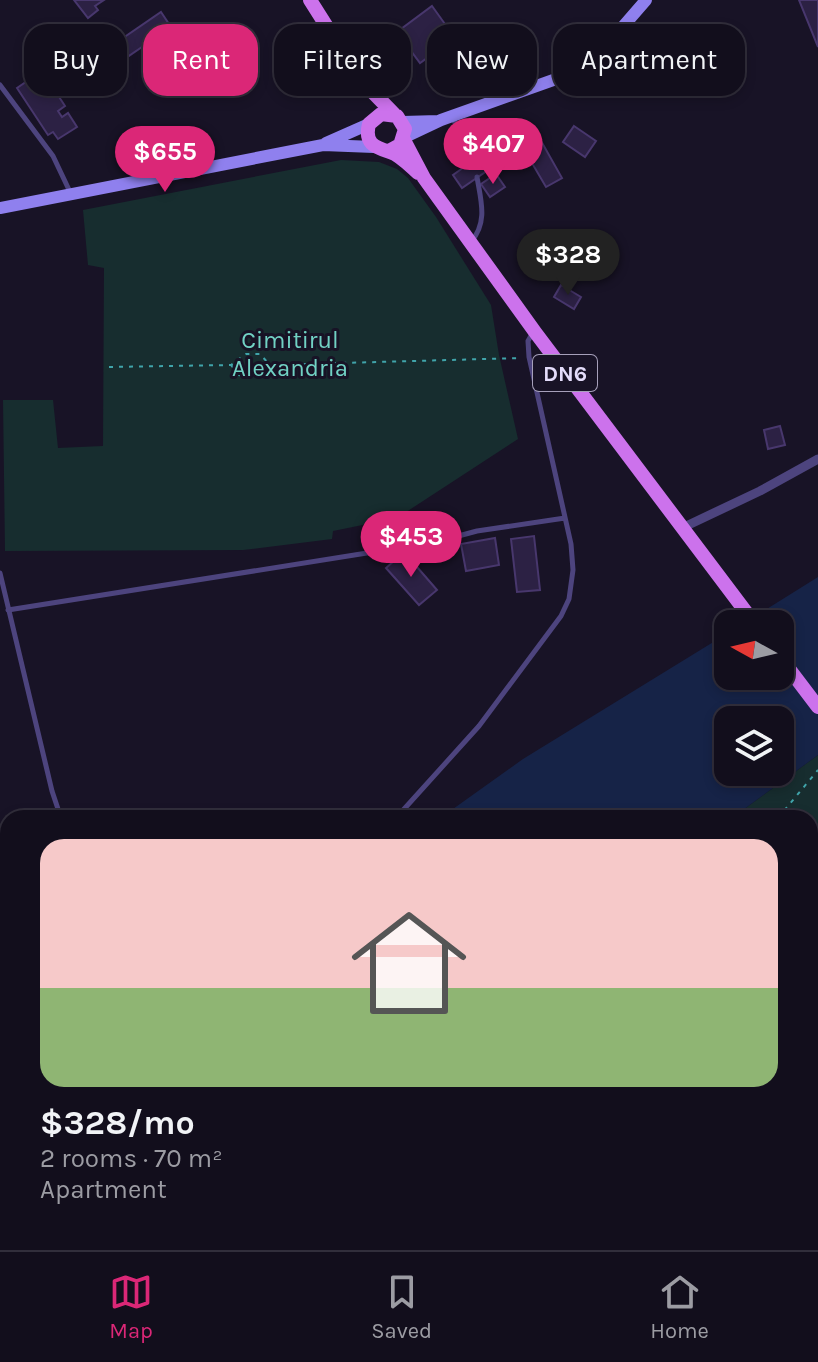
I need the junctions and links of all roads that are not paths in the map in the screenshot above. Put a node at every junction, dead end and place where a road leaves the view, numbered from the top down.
1 (310, 0) edge
2 (646, 0) edge
3 (325, 24) edge
4 (0, 85) edge
5 (364, 96) edge
6 (374, 96) edge
7 (446, 118) junction
8 (370, 123) junction
9 (401, 128) junction
10 (463, 141) dead end
11 (323, 145) junction
12 (382, 149) junction
13 (477, 177) dead end
14 (424, 178) junction
15 (71, 194) junction
16 (0, 208) edge
17 (471, 243) junction
18 (535, 332) junction
19 (818, 459) edge
20 (565, 518) junction
21 (682, 528) junction
22 (0, 573) edge
23 (8, 610) junction
24 (744, 610) edge
25 (794, 675) edge
26 (818, 707) edge
27 (59, 810) edge
28 (403, 810) edge

1 - 3 main road, DN6
2 - 7 main road
4 - 15 lane
5 - 8 main road, DN6
6 - 9 main road, DN6
7 - 9 main road
7 - 10 lane
8 - 9 main road
8 - 11 main road
8 - 12 main road, DN6
9 - 12 main road
9 - 14 main road, DN6
11 - 12 main road
11 - 15 main road
12 - 14 main road, DN6
13 - 17 lane
14 - 17 main road, DN6
15 - 16 main road
17 - 18 main road, DN6
18 - 20 lane
18 - 21 main road, DN6
19 - 21 street
20 - 23 lane
20 - 28 lane
21 - 24 main road, DN6
22 - 23 lane
23 - 27 lane
25 - 26 main road

